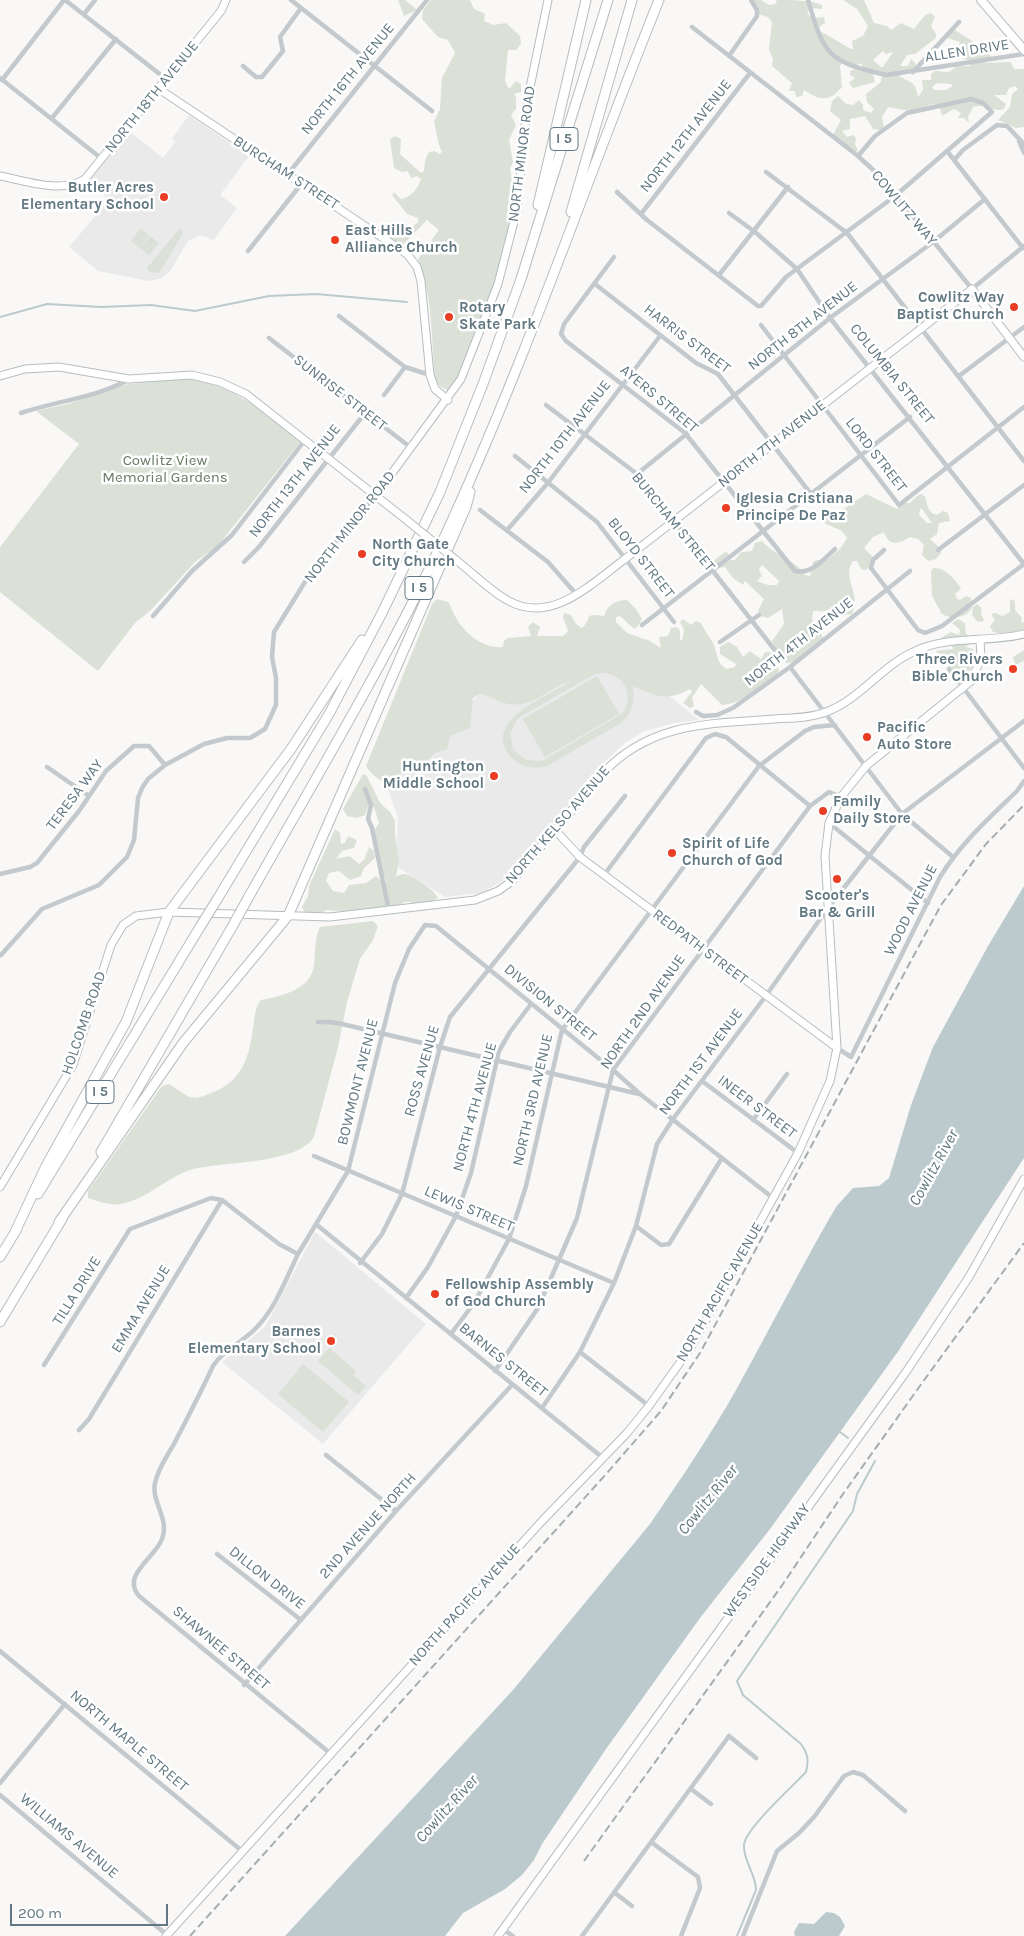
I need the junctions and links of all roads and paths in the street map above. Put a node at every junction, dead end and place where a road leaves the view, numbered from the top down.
1 (65, 0) edge
2 (95, 0) edge
3 (226, 0) edge
4 (291, 0) edge
5 (427, 0) edge
6 (548, 0) edge
7 (586, 0) edge
8 (608, 0) edge
9 (632, 0) edge
10 (659, 0) edge
11 (751, 0) edge
12 (808, 0) edge
13 (980, 0) edge
14 (301, 8) junction
15 (84, 14) junction
16 (959, 22) dead end
17 (692, 27) dead end
18 (116, 39) junction
19 (1024, 50) edge
20 (1024, 54) edge
21 (729, 56) junction
22 (243, 66) dead end
23 (375, 66) junction
24 (914, 72) junction
25 (750, 73) junction
26 (1, 79) edge
27 (166, 79) junction
28 (158, 89) junction
29 (432, 111) dead end
30 (52, 118) junction
31 (1019, 140) junction
32 (1024, 144) edge
33 (947, 151) junction
34 (1024, 153) edge
35 (858, 156) junction
36 (102, 159) junction
37 (955, 159) junction
38 (766, 172) dead end
39 (288, 174) junction
40 (0, 176) edge
41 (302, 183) junction
42 (788, 187) junction
43 (617, 192) dead end
44 (895, 196) junction
45 (985, 199) junction
46 (729, 213) dead end
47 (641, 214) junction
48 (755, 232) junction
49 (847, 233) junction
50 (933, 242) junction
51 (1024, 247) edge
52 (248, 251) dead end
53 (614, 257) dead end
54 (557, 260) junction
55 (797, 269) junction
56 (719, 275) junction
57 (521, 279) junction
58 (884, 280) junction
59 (595, 284) junction
60 (972, 288) junction
61 (339, 316) dead end
62 (830, 318) junction
63 (761, 325) dead end
64 (1024, 326) edge
65 (921, 328) junction
66 (660, 336) junction
67 (269, 338) dead end
68 (1010, 338) junction
69 (784, 356) junction
70 (1024, 357) edge
71 (871, 366) junction
72 (405, 368) junction
73 (430, 374) junction
74 (0, 376) edge
75 (959, 376) junction
76 (129, 379) junction
77 (623, 384) junction
78 (735, 394) junction
79 (384, 395) dead end
80 (448, 400) junction
81 (546, 405) dead end
82 (822, 406) junction
83 (1024, 407) edge
84 (21, 413) dead end
85 (365, 413) junction
86 (910, 417) junction
87 (998, 427) junction
88 (685, 433) junction
89 (584, 434) junction
90 (305, 440) junction
91 (773, 444) junction
92 (410, 447) junction
93 (860, 455) junction
94 (515, 456) dead end
95 (328, 458) junction
96 (1024, 461) edge
97 (476, 465) junction
98 (948, 466) junction
99 (637, 474) junction
100 (723, 482) junction
101 (547, 484) junction
102 (1024, 485) edge
103 (810, 494) junction
104 (376, 495) junction
105 (480, 510) dead end
106 (985, 514) junction
107 (674, 520) junction
108 (508, 530) junction
109 (761, 530) junction
110 (836, 549) dead end
111 (884, 550) dead end
112 (938, 550) dead end
113 (625, 558) junction
114 (244, 562) dead end
115 (1024, 564) edge
116 (712, 569) junction
117 (910, 571) dead end
118 (886, 590) junction
119 (577, 595) junction
120 (664, 607) junction
121 (382, 613) junction
122 (153, 616) dead end
123 (759, 616) dead end
124 (752, 620) junction
125 (674, 622) dead end
126 (642, 625) dead end
127 (1024, 634) edge
128 (980, 639) junction
129 (720, 642) dead end
130 (781, 658) dead end
131 (790, 667) junction
132 (949, 669) dead end
133 (964, 688) junction
134 (696, 712) dead end
135 (825, 713) junction
136 (1024, 722) edge
137 (835, 725) junction
138 (1002, 739) junction
139 (165, 764) junction
140 (759, 766) junction
141 (866, 766) junction
142 (47, 767) dead end
143 (1024, 768) edge
144 (1024, 781) edge
145 (365, 789) dead end
146 (89, 796) junction
147 (625, 796) dead end
148 (841, 797) junction
149 (810, 806) junction
150 (902, 814) junction
151 (829, 823) junction
152 (555, 830) junction
153 (869, 856) junction
154 (580, 857) junction
155 (953, 857) junction
156 (0, 874) edge
157 (604, 875) junction
158 (928, 903) junction
159 (828, 908) junction
160 (389, 911) junction
161 (652, 911) junction
162 (169, 912) junction
163 (288, 916) junction
164 (428, 925) joint
165 (703, 949) junction
166 (1, 955) edge
167 (488, 970) junction
168 (766, 996) junction
169 (531, 1004) junction
170 (318, 1022) dead end
171 (562, 1030) junction
172 (383, 1034) junction
173 (440, 1047) junction
174 (837, 1048) junction
175 (851, 1057) joint
176 (496, 1061) junction
177 (613, 1070) junction
178 (787, 1074) dead end
179 (552, 1075) junction
180 (702, 1081) junction
181 (607, 1088) junction
182 (640, 1094) junction
183 (673, 1119) junction
184 (752, 1120) junction
185 (798, 1153) junction
186 (314, 1156) dead end
187 (722, 1158) junction
188 (348, 1171) junction
189 (1024, 1179) edge
190 (0, 1187) edge
191 (402, 1194) junction
192 (773, 1198) junction
193 (222, 1200) junction
194 (456, 1216) junction
195 (59, 1222) junction
196 (317, 1225) junction
197 (636, 1226) junction
198 (15, 1232) junction
199 (508, 1239) junction
200 (298, 1254) junction
201 (0, 1257) edge
202 (560, 1261) junction
203 (360, 1263) junction
204 (614, 1283) junction
205 (406, 1298) junction
206 (0, 1322) edge
207 (451, 1334) junction
208 (580, 1352) junction
209 (44, 1365) dead end
210 (495, 1371) junction
211 (512, 1385) junction
212 (649, 1406) junction
213 (542, 1408) junction
214 (80, 1430) dead end
215 (326, 1455) dead end
216 (603, 1458) junction
217 (396, 1511) junction
218 (217, 1554) dead end
219 (301, 1620) junction
220 (0, 1651) edge
221 (244, 1685) junction
222 (65, 1704) junction
223 (331, 1754) junction
224 (756, 1758) dead end
225 (0, 1783) edge
226 (691, 1789) junction
227 (0, 1795) edge
228 (711, 1804) dead end
229 (905, 1810) dead end
230 (651, 1842) junction
231 (242, 1851) junction
232 (614, 1893) junction
233 (632, 1906) dead end
234 (503, 1929) junction
235 (167, 1935) edge
236 (498, 1936) edge
237 (513, 1936) edge
238 (582, 1936) edge
239 (681, 1936) edge
240 (743, 1936) edge

1 - 15 street
1 - 26 street
2 - 15 street
3 - 27 street, NORTH 18TH AVENUE
4 - 14 street
5 - 23 street, NORTH 16TH AVENUE
6 - 80 street, NORTH MINOR ROAD
7 - 57 highway
8 - 57 highway, I 5
9 - 54 highway, I 5
10 - 54 highway
11 - 21 street
12 - 24 street, ALLEN DRIVE
13 - 19 main road
14 - 22 street
14 - 23 street
15 - 18 street
16 - 24 street, ALLEN DRIVE
17 - 21 street, COWLITZ WAY
18 - 27 street
18 - 30 street
20 - 24 street, ALLEN DRIVE
21 - 25 street, COWLITZ WAY
23 - 29 street
23 - 39 street, NORTH 16TH AVENUE
25 - 35 street, COWLITZ WAY
25 - 47 street, NORTH 12TH AVENUE
26 - 30 street
27 - 28 street, NORTH 18TH AVENUE
28 - 36 street, NORTH 18TH AVENUE
28 - 39 street, BURCHAM STREET
30 - 36 street
31 - 32 street
31 - 34 street
31 - 37 street
33 - 35 street
33 - 37 street
33 - 44 street
35 - 44 street, COWLITZ WAY
36 - 40 street, NORTH 18TH AVENUE
37 - 45 street
38 - 42 street
39 - 41 street, BURCHAM STREET
41 - 52 street
41 - 73 street, BURCHAM STREET
42 - 48 street
42 - 49 street
43 - 47 street
44 - 49 street
44 - 50 street, COWLITZ WAY
45 - 50 street, NORTH 8TH AVENUE
45 - 51 street
46 - 48 street, COLUMBIA STREET
47 - 56 street
48 - 55 street, COLUMBIA STREET
48 - 56 street
49 - 55 street
49 - 58 street
50 - 58 street, NORTH 8TH AVENUE
50 - 60 street, COWLITZ WAY
51 - 60 street, NORTH 7TH AVENUE
53 - 59 street
54 - 97 highway, I 5
55 - 56 street
55 - 62 street, COLUMBIA STREET
57 - 121 highway, I 5
58 - 62 street, NORTH 8TH AVENUE
58 - 65 street
59 - 66 street, HARRIS STREET
59 - 77 street, AYERS STREET
60 - 65 street, NORTH 7TH AVENUE
60 - 68 street, COWLITZ WAY
61 - 72 street
62 - 69 street, NORTH 8TH AVENUE
62 - 71 street, COLUMBIA STREET
63 - 69 street, LORD STREET
64 - 68 street
65 - 71 street, NORTH 7TH AVENUE
65 - 75 street
66 - 77 street, NORTH 10TH AVENUE
66 - 78 street, HARRIS STREET
67 - 85 street, SUNRISE STREET
68 - 70 street, COWLITZ WAY
68 - 75 street
69 - 78 street, NORTH 8TH AVENUE
69 - 82 street, LORD STREET
71 - 82 street, NORTH 7TH AVENUE
71 - 86 street, COLUMBIA STREET
72 - 73 street
72 - 79 street
73 - 80 street, BURCHAM STREET
74 - 76 street, NORTH 7TH AVENUE
75 - 87 street
76 - 84 street
76 - 90 street, NORTH 7TH AVENUE
77 - 88 street, AYERS STREET
77 - 89 street, NORTH 10TH AVENUE
78 - 88 street, NORTH 8TH AVENUE
78 - 91 street, HARRIS STREET
80 - 92 street, NORTH MINOR ROAD
81 - 89 street, BURCHAM STREET
82 - 91 street, NORTH 7TH AVENUE
82 - 93 street, LORD STREET
83 - 87 street
85 - 92 street, SUNRISE STREET
85 - 95 street, NORTH 13TH AVENUE
86 - 93 street
86 - 98 street, COLUMBIA STREET
87 - 96 street
87 - 98 street
88 - 99 street, NORTH 8TH AVENUE
88 - 100 street, AYERS STREET
89 - 99 street, BURCHAM STREET
89 - 101 street, NORTH 10TH AVENUE
90 - 95 street, NORTH 7TH AVENUE
90 - 122 street
91 - 100 street, NORTH 7TH AVENUE
91 - 103 street, HARRIS STREET
92 - 104 street, NORTH MINOR ROAD
93 - 98 street, LORD STREET
93 - 103 street
94 - 101 street, BLOYD STREET
95 - 104 street, NORTH 7TH AVENUE
95 - 114 street, NORTH 13TH AVENUE
97 - 163 highway
97 - 195 highway, I 5, bridge
98 - 106 street, COLUMBIA STREET
99 - 107 street, BURCHAM STREET
100 - 107 street, NORTH 7TH AVENUE
100 - 109 street, AYERS STREET
101 - 108 street, NORTH 10TH AVENUE
101 - 113 street, BLOYD STREET
102 - 106 street
103 - 109 street
104 - 119 street, NORTH 7TH AVENUE, bridge
104 - 139 street, NORTH MINOR ROAD
105 - 108 street
106 - 112 street
106 - 115 street, COLUMBIA STREET
107 - 113 street, NORTH 7TH AVENUE
107 - 116 street, BURCHAM STREET
108 - 119 street
109 - 110 street, AYERS STREET
109 - 116 street
111 - 118 street
113 - 119 street, NORTH 7TH AVENUE
113 - 120 street, BLOYD STREET
115 - 118 street
116 - 120 street
116 - 124 street, BURCHAM STREET
117 - 118 street, NORTH 4TH AVENUE
118 - 131 street, NORTH 4TH AVENUE
120 - 125 street, BLOYD STREET
120 - 126 street
121 - 162 highway
121 - 198 highway, I 5, bridge
123 - 124 street
124 - 129 street
124 - 130 street, BURCHAM STREET
127 - 128 street
128 - 133 street, NORTH PACIFIC AVENUE
128 - 135 street, NORTH KELSO AVENUE
131 - 134 street, NORTH 4TH AVENUE
131 - 135 street
132 - 133 street
133 - 138 street
133 - 141 street, NORTH PACIFIC AVENUE
135 - 137 street
135 - 152 street, NORTH KELSO AVENUE
136 - 138 street, NORTH 1ST AVENUE
137 - 140 street, NORTH 3RD AVENUE
137 - 141 street
138 - 143 street
138 - 150 street, NORTH 1ST AVENUE
139 - 146 street, TERESA WAY
139 - 166 street, NORTH MINOR ROAD
140 - 149 street
140 - 157 street
140 - 161 street, NORTH 3RD AVENUE
141 - 148 street, NORTH PACIFIC AVENUE
141 - 150 street
142 - 146 street
144 - 155 street, WOOD AVENUE
145 - 160 street
146 - 156 street, TERESA WAY
147 - 154 street, ROSS AVENUE
148 - 149 street, NORTH 2ND AVENUE
148 - 151 street, NORTH PACIFIC AVENUE
149 - 165 street, NORTH 2ND AVENUE
150 - 153 street, NORTH 1ST AVENUE
150 - 155 street
151 - 153 street
151 - 159 street, NORTH PACIFIC AVENUE
152 - 154 street, REDPATH STREET
152 - 160 street, NORTH KELSO AVENUE
153 - 158 street
153 - 159 street, NORTH 1ST AVENUE
154 - 157 street, REDPATH STREET
154 - 167 street, ROSS AVENUE
155 - 158 street, WOOD AVENUE
157 - 161 street, REDPATH STREET
158 - 175 street, WOOD AVENUE
159 - 168 street, NORTH 1ST AVENUE
159 - 174 street, NORTH PACIFIC AVENUE
160 - 163 street, NORTH KELSO AVENUE
161 - 165 street, REDPATH STREET
161 - 171 street, NORTH 3RD AVENUE
162 - 163 street, NORTH KELSO AVENUE
162 - 190 street, HOLCOMB ROAD
162 - 198 highway
163 - 195 highway
164 - 167 street, DIVISION STREET
164 - 172 street, BOWMONT AVENUE
165 - 168 street, REDPATH STREET
165 - 177 street, NORTH 2ND AVENUE
167 - 169 street, DIVISION STREET
167 - 173 street, ROSS AVENUE
168 - 174 street, REDPATH STREET
168 - 180 street, NORTH 1ST AVENUE
169 - 171 street, DIVISION STREET
169 - 176 street, NORTH 4TH AVENUE
170 - 172 street
171 - 177 street, DIVISION STREET
171 - 179 street, NORTH 3RD AVENUE
172 - 173 street
172 - 188 street, BOWMONT AVENUE
173 - 176 street
173 - 191 street, ROSS AVENUE
174 - 175 street, REDPATH STREET
174 - 185 street, NORTH PACIFIC AVENUE
176 - 179 street
176 - 194 street, NORTH 4TH AVENUE
177 - 181 street, NORTH 2ND AVENUE
177 - 182 street, DIVISION STREET
178 - 184 street
179 - 181 street
179 - 199 street, NORTH 3RD AVENUE
180 - 183 street, NORTH 1ST AVENUE
180 - 184 street, INEER STREET
181 - 182 street
181 - 202 street, NORTH 2ND AVENUE
182 - 183 street, DIVISION STREET
183 - 187 street, DIVISION STREET
183 - 197 street, NORTH 1ST AVENUE
184 - 185 street, INEER STREET
185 - 192 street, NORTH PACIFIC AVENUE
186 - 188 street, LEWIS STREET
187 - 192 street, DIVISION STREET
187 - 197 street
188 - 191 street, LEWIS STREET
188 - 196 street, BOWMONT AVENUE
189 - 234 street, WESTSIDE HIGHWAY
191 - 194 street, LEWIS STREET
191 - 203 street, ROSS AVENUE
192 - 212 street, NORTH PACIFIC AVENUE
193 - 200 street
193 - 209 street, TILLA DRIVE
193 - 214 street, EMMA AVENUE
194 - 199 street, LEWIS STREET
194 - 205 street, NORTH 4TH AVENUE
195 - 206 highway, I 5
196 - 200 street, BOWMONT AVENUE
196 - 203 street, BARNES STREET
197 - 204 street, NORTH 1ST AVENUE
198 - 201 highway, I 5
199 - 202 street, LEWIS STREET
199 - 207 street, NORTH 3RD AVENUE
200 - 221 street, SHAWNEE STREET
202 - 204 street, LEWIS STREET
202 - 210 street, NORTH 2ND AVENUE
203 - 205 street, BARNES STREET
204 - 208 street, NORTH 1ST AVENUE
205 - 207 street, BARNES STREET
207 - 210 street, BARNES STREET
208 - 212 street
208 - 213 street, NORTH 1ST AVENUE
210 - 211 street, BARNES STREET
211 - 213 street, BARNES STREET
211 - 217 street, 2ND AVENUE NORTH
212 - 216 street, NORTH PACIFIC AVENUE
213 - 216 street, BARNES STREET
215 - 217 street
216 - 223 street, NORTH PACIFIC AVENUE
217 - 219 street, 2ND AVENUE NORTH
218 - 219 street, DILLON DRIVE
219 - 221 street, 2ND AVENUE NORTH
220 - 222 street, NORTH MAPLE STREET
221 - 223 street, SHAWNEE STREET
222 - 225 street
222 - 231 street, NORTH MAPLE STREET
223 - 231 street, NORTH PACIFIC AVENUE
224 - 226 street
226 - 228 street
226 - 230 street
227 - 235 street, WILLIAMS AVENUE
229 - 240 street
230 - 232 street
230 - 239 street
231 - 235 street, NORTH PACIFIC AVENUE
232 - 233 street
232 - 238 street
234 - 236 street, WESTSIDE HIGHWAY
234 - 237 street

